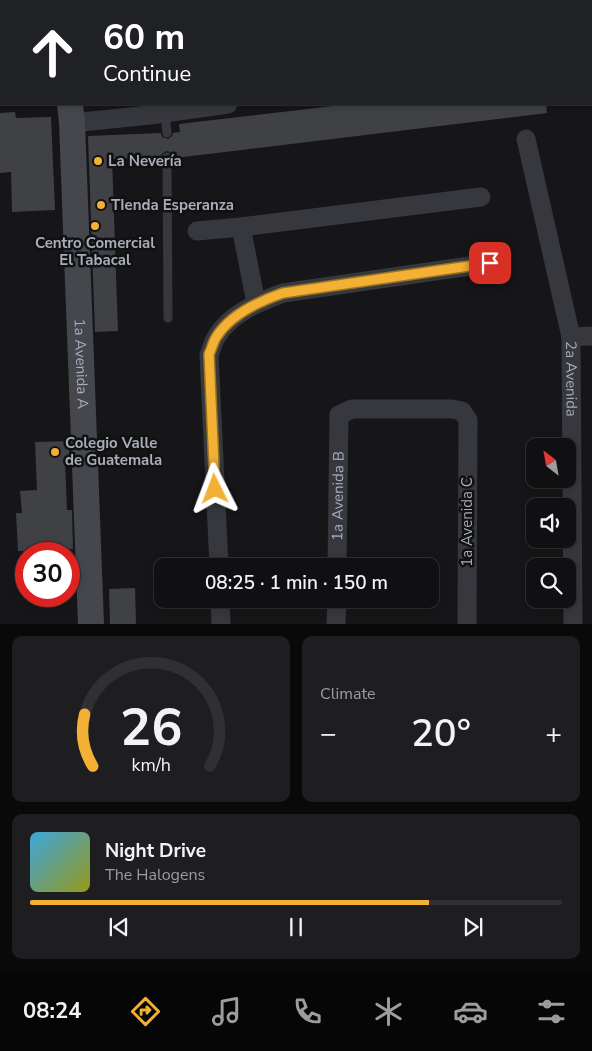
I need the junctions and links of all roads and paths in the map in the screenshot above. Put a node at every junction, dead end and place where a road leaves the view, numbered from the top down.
1 (221, 105) edge
2 (165, 113) junction
3 (71, 114) edge
4 (167, 133) dead end
5 (526, 139) dead end
6 (167, 157) dead end
7 (481, 197) dead end
8 (241, 227) junction
9 (197, 231) dead end
10 (490, 263) dead end
11 (256, 303) junction
12 (168, 318) dead end
13 (571, 336) junction
14 (592, 336) edge
15 (468, 420) joint
16 (219, 558) edge
17 (337, 558) edge
18 (220, 608) edge
19 (336, 608) edge
20 (91, 624) edge
21 (221, 624) edge
22 (336, 624) edge
23 (467, 624) edge
24 (573, 624) edge

1 - 2 street
2 - 3 street
2 - 4 lane
3 - 20 street, 1a Avenida A
5 - 13 street, 2a Avenida
6 - 12 lane
7 - 8 street
8 - 9 street
8 - 11 street
10 - 11 street
11 - 16 street
13 - 14 street
13 - 24 street, 2a Avenida
15 - 17 street, 1a Avenida B
15 - 23 street, 1a Avenida C
18 - 21 street
19 - 22 street

